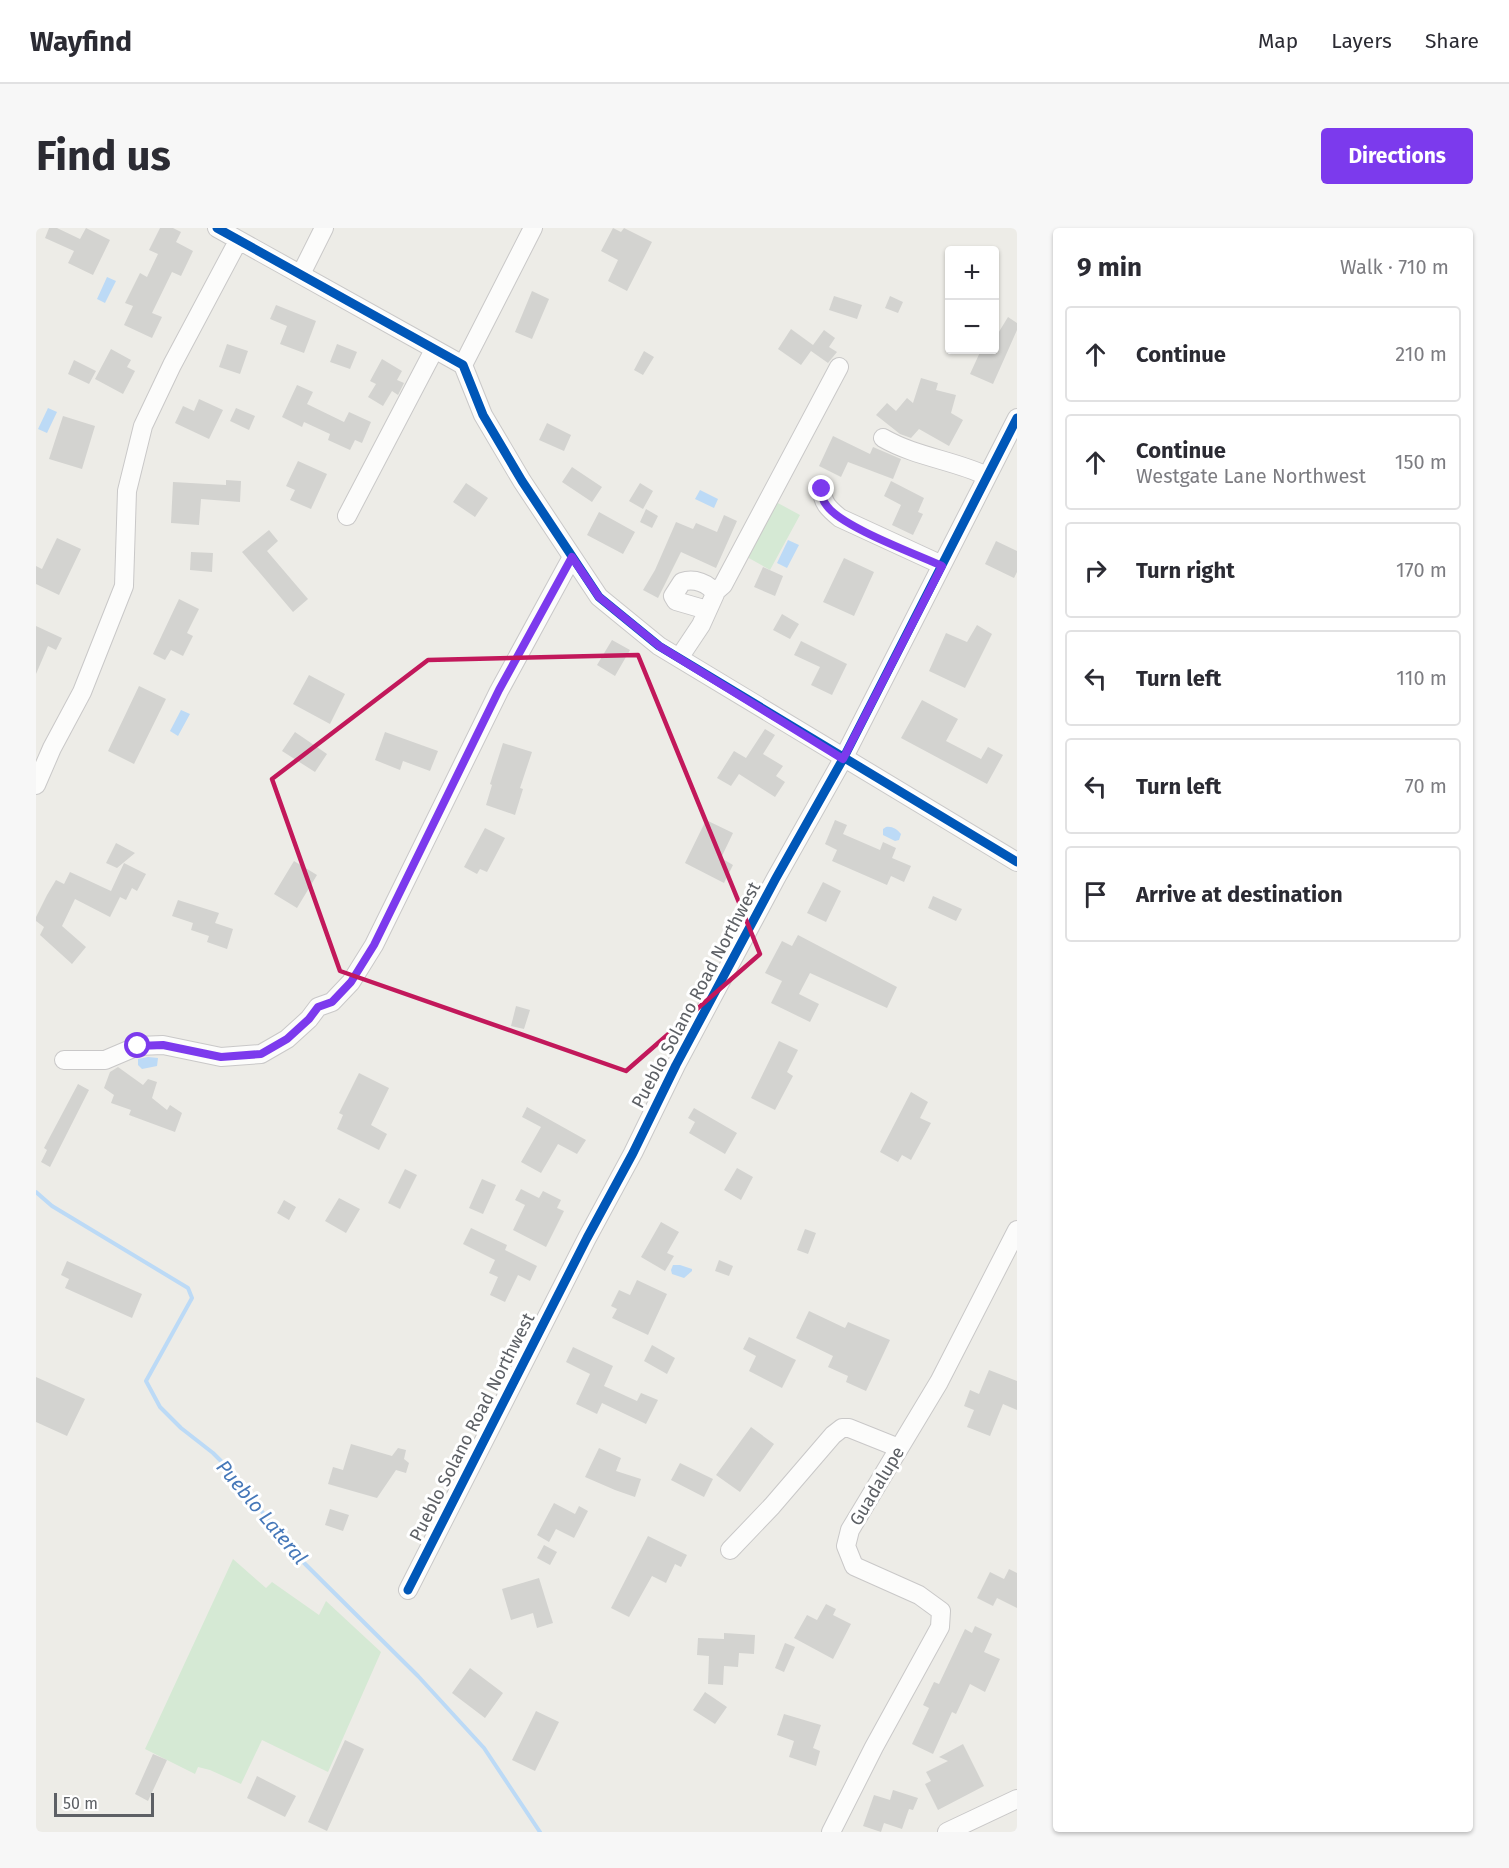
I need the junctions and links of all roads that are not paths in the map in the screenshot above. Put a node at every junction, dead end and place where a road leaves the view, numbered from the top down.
1 (217, 228) edge
2 (324, 228) edge
3 (533, 228) edge
4 (238, 241) junction
5 (301, 274) junction
6 (434, 350) junction
7 (463, 365) junction
8 (839, 367) dead end
9 (1017, 418) edge
10 (883, 438) dead end
11 (987, 476) junction
12 (822, 489) dead end
13 (347, 516) dead end
14 (572, 557) junction
15 (942, 566) junction
16 (715, 592) junction
17 (707, 610) junction
18 (679, 658) junction
19 (843, 759) junction
20 (36, 785) edge
21 (1017, 862) edge
22 (64, 1059) dead end
23 (1017, 1230) edge
24 (899, 1448) junction
25 (730, 1550) dead end
26 (408, 1590) dead end
27 (1017, 1799) edge
28 (831, 1832) edge
29 (947, 1832) edge

1 - 4 street
2 - 5 street
3 - 7 street
4 - 5 street
4 - 20 street
5 - 6 street
6 - 7 street
6 - 13 street
7 - 14 street
8 - 16 street
9 - 11 street, Pueblo Solano Road Northwest
10 - 11 street
11 - 15 street, Pueblo Solano Road Northwest
12 - 15 street
14 - 18 street
14 - 22 street
15 - 19 street, Pueblo Solano Road Northwest
16 - 17 street
16 - 17 street
17 - 18 street
18 - 19 street
19 - 21 street
19 - 26 street, Pueblo Solano Road Northwest
23 - 24 street, Guadalupe
24 - 25 street
24 - 28 street, Guadalupe
27 - 29 street

